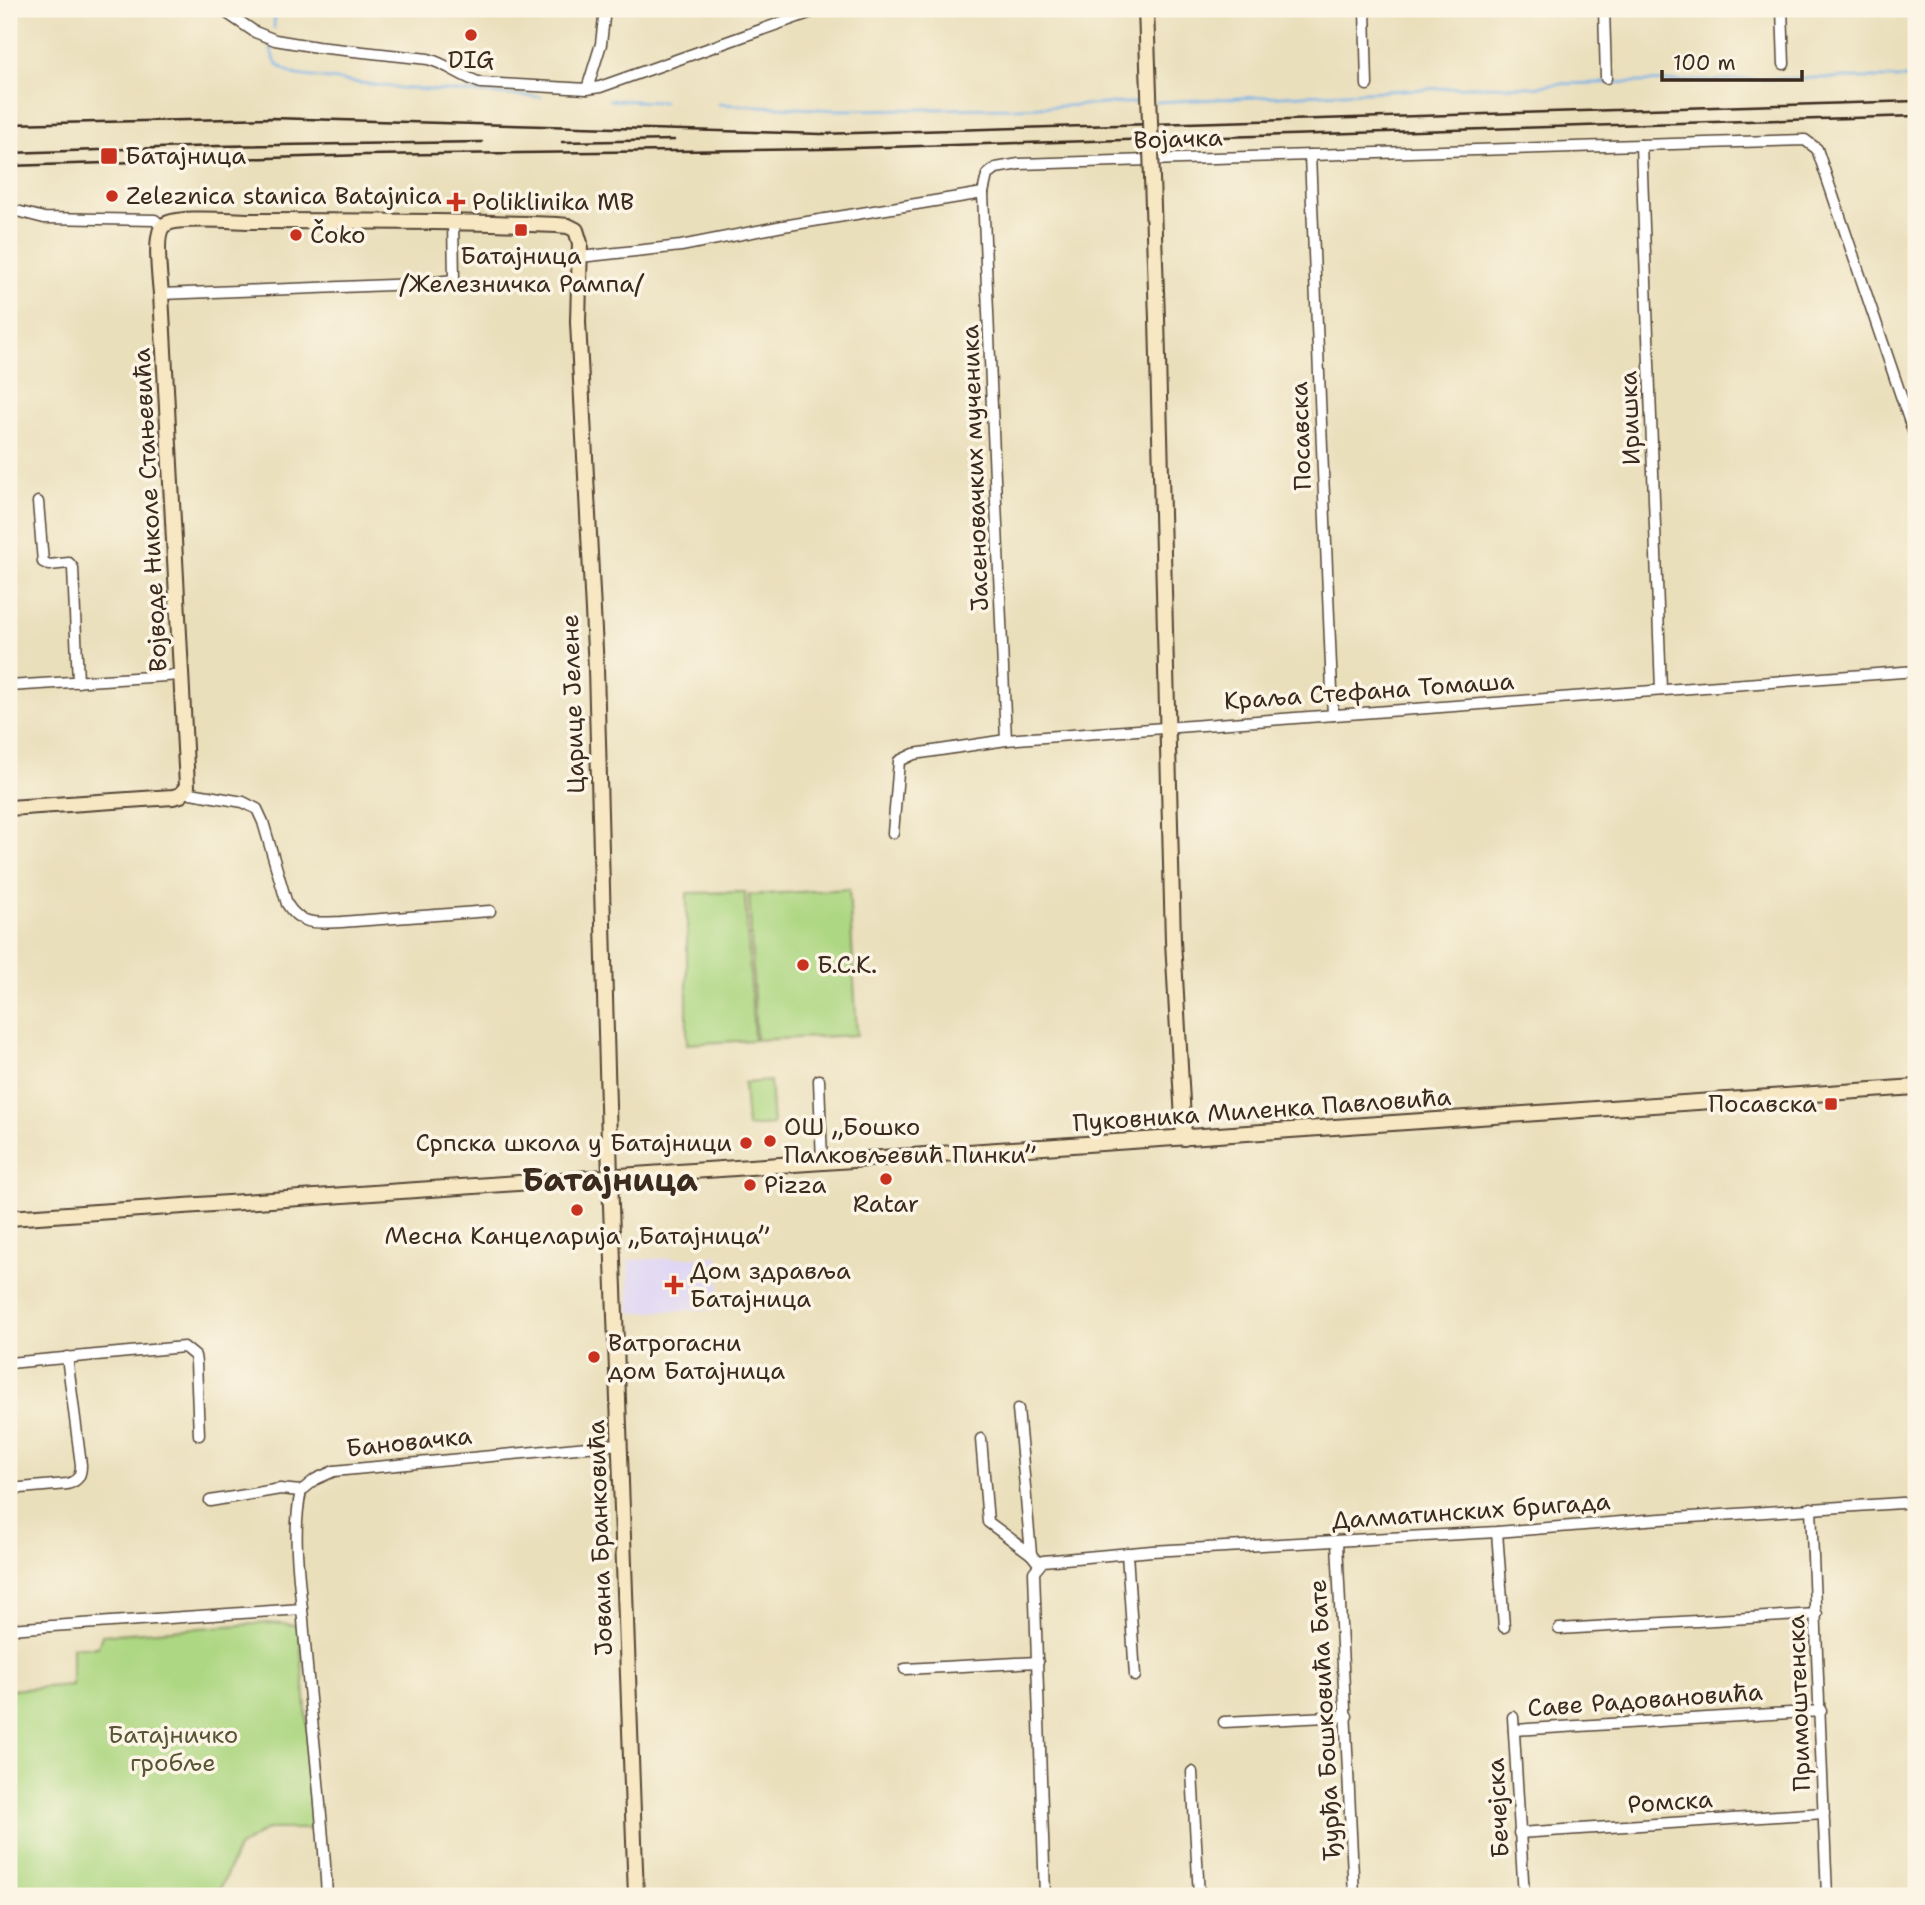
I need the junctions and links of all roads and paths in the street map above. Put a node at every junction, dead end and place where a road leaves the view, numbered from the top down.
1 (221, 9) edge
2 (606, 9) edge
3 (820, 9) edge
4 (1146, 9) edge
5 (1365, 9) edge
6 (1604, 9) edge
7 (1782, 9) edge
8 (1784, 64) dead end
9 (1606, 78) dead end
10 (1367, 85) dead end
11 (587, 89) junction
12 (1641, 145) junction
13 (1310, 155) junction
14 (983, 193) junction
15 (9, 209) edge
16 (453, 221) junction
17 (162, 227) junction
18 (580, 257) junction
19 (161, 294) junction
20 (1916, 440) edge
21 (38, 502) dead end
22 (1916, 670) edge
23 (181, 675) junction
24 (78, 682) junction
25 (9, 686) edge
26 (1661, 690) junction
27 (1333, 715) junction
28 (1167, 727) junction
29 (1006, 740) junction
30 (185, 792) junction
31 (9, 808) edge
32 (893, 833) dead end
33 (490, 911) dead end
34 (819, 1080) dead end
35 (1916, 1087) edge
36 (1184, 1138) junction
37 (822, 1163) junction
38 (610, 1178) junction
39 (9, 1218) edge
40 (67, 1357) junction
41 (9, 1363) edge
42 (1018, 1409) dead end
43 (198, 1435) dead end
44 (981, 1438) dead end
45 (619, 1444) junction
46 (9, 1489) edge
47 (301, 1491) junction
48 (210, 1501) dead end
49 (1916, 1502) edge
50 (1811, 1508) junction
51 (1496, 1532) junction
52 (1337, 1542) junction
53 (1127, 1553) junction
54 (1031, 1554) junction
55 (1036, 1568) junction
56 (302, 1609) junction
57 (1817, 1614) junction
58 (1504, 1627) dead end
59 (9, 1629) edge
60 (1559, 1629) dead end
61 (1038, 1662) junction
62 (905, 1669) dead end
63 (1135, 1676) dead end
64 (1821, 1710) junction
65 (1347, 1716) junction
66 (1513, 1717) dead end
67 (1224, 1722) dead end
68 (1514, 1730) junction
69 (1192, 1772) dead end
70 (1824, 1813) junction
71 (1520, 1833) junction
72 (327, 1896) edge
73 (636, 1896) edge
74 (1045, 1896) edge
75 (1199, 1896) edge
76 (1354, 1896) edge
77 (1524, 1896) edge
78 (1827, 1896) edge

1 - 11 street
2 - 11 street
3 - 11 street
4 - 28 main road, bridge
5 - 10 street
6 - 9 street
7 - 8 street
12 - 13 street, Војачка
12 - 20 street, Војачка
12 - 26 street, Иришка
13 - 14 street, Војачка
13 - 27 street, Посавска
14 - 18 street
14 - 29 street, Јасеновачких мученика
15 - 17 street
16 - 17 main road
16 - 18 main road, Царице Јелене
16 - 19 street
17 - 19 main road, Војводе Николе Стањевића
18 - 38 main road, Царице Јелене
19 - 23 main road, Војводе Николе Стањевића
21 - 24 street
22 - 26 street, Краља Стефана Томаша
23 - 24 street
23 - 30 main road, Војводе Николе Стањевића
24 - 25 street
26 - 27 street, Краља Стефана Томаша
27 - 28 street, Краља Стефана Томаша
28 - 29 street, Краља Стефана Томаша
28 - 36 main road
29 - 32 street, Краља Стефана Томаша
30 - 31 main road
30 - 33 street
34 - 37 street
35 - 36 main road, Пуковника Миленка Павловића
36 - 37 main road, Пуковника Миленка Павловића
37 - 38 main road, Пуковника Миленка Павловића
38 - 39 main road, Пуковника Миленка Павловића
38 - 45 main road, Јована Бранковића
40 - 41 street
40 - 43 street
40 - 46 street
42 - 54 street
44 - 54 street
45 - 47 street, Бановачка
45 - 73 main road, Јована Бранковића
47 - 48 street
47 - 56 street
49 - 50 street, Далматинских бригада
50 - 51 street, Далматинских бригада
50 - 57 street, Примоштенска
51 - 52 street, Далматинских бригада
51 - 58 street
52 - 53 street, Далматинских бригада
52 - 65 street, Ђурђа Бошковића Бате
53 - 55 street, Далматинских бригада
53 - 63 street
54 - 55 street
55 - 61 street
56 - 59 street
56 - 72 street
57 - 60 street
57 - 64 street, Примоштенска
61 - 62 street
61 - 74 street
64 - 68 street, Саве Радовановића
64 - 70 street, Примоштенска
65 - 67 street
65 - 76 street, Ђурђа Бошковића Бате
66 - 68 street, Бечејска
68 - 71 street, Бечејска
69 - 75 street
70 - 71 street, Ромска
70 - 78 street, Примоштенска
71 - 77 street, Бечејска

